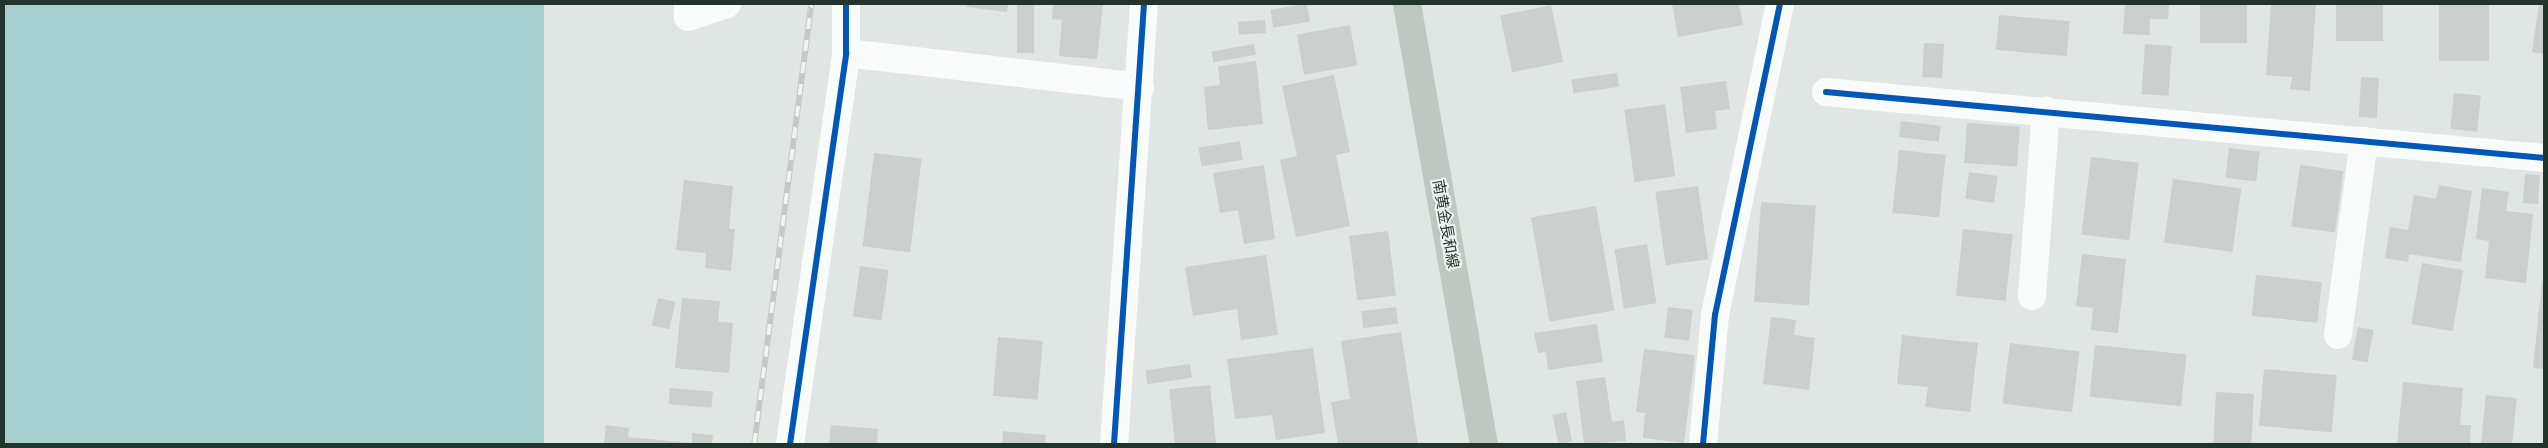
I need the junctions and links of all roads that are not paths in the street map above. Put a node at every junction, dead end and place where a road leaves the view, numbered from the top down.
1 (688, 4) edge
2 (727, 4) edge
3 (846, 4) edge
4 (1144, 4) edge
5 (1407, 4) edge
6 (1780, 4) edge
7 (846, 53) junction
8 (1140, 87) junction
9 (1826, 92) dead end
10 (2046, 111) junction
11 (2364, 141) junction
12 (2544, 158) edge
13 (2032, 296) dead end
14 (2338, 335) dead end
15 (790, 444) edge
16 (1114, 444) edge
17 (1484, 444) edge
18 (1703, 444) edge

1 - 2 street
3 - 7 street
4 - 8 street
5 - 17 main road, 南黄金長和線
6 - 18 street
7 - 8 street
7 - 15 street
8 - 16 street
9 - 10 street
10 - 11 street
10 - 13 street
11 - 12 street
11 - 14 street

